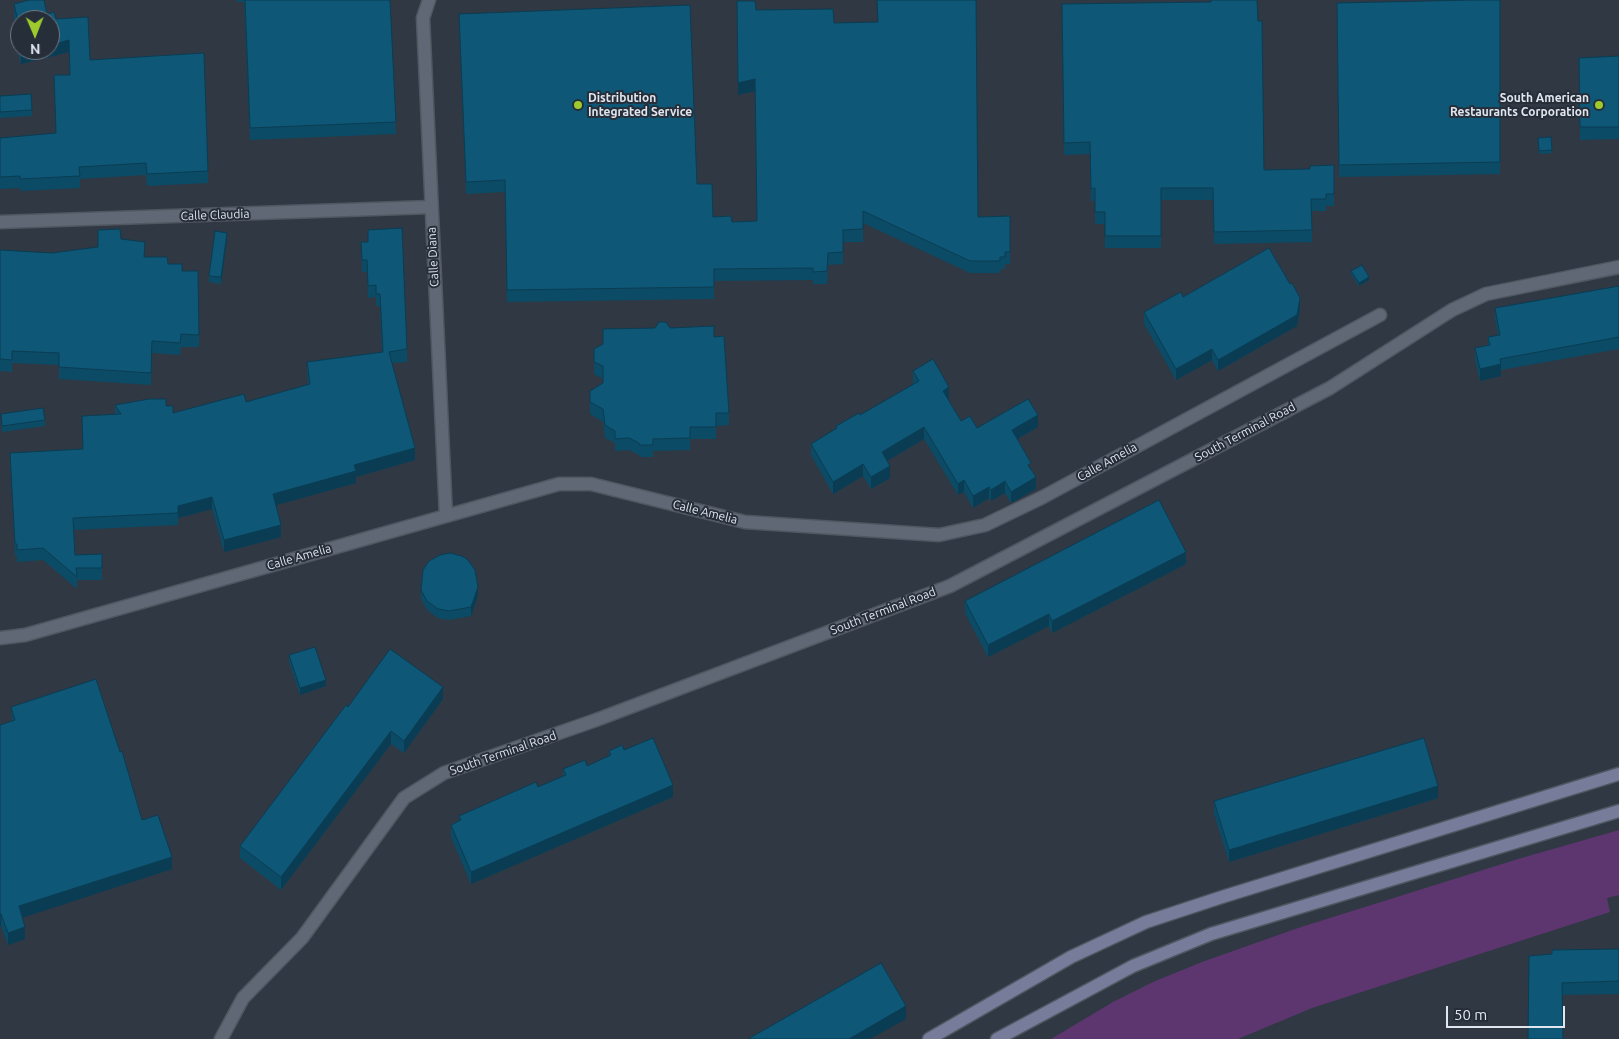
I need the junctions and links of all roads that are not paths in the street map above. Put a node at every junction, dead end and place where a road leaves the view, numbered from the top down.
1 (429, 0) edge
2 (431, 207) junction
3 (0, 222) edge
4 (1619, 268) edge
5 (1380, 315) dead end
6 (446, 516) junction
7 (0, 638) edge
8 (1619, 774) edge
9 (1619, 811) edge
10 (222, 1039) edge
11 (930, 1039) edge
12 (997, 1039) edge

1 - 2 street, Calle Diana
2 - 3 street, Calle Claudia
2 - 6 street, Calle Diana
4 - 10 street, South Terminal Road
5 - 6 street, Calle Amelia
6 - 7 street, Calle Amelia
8 - 11 street
9 - 12 street

